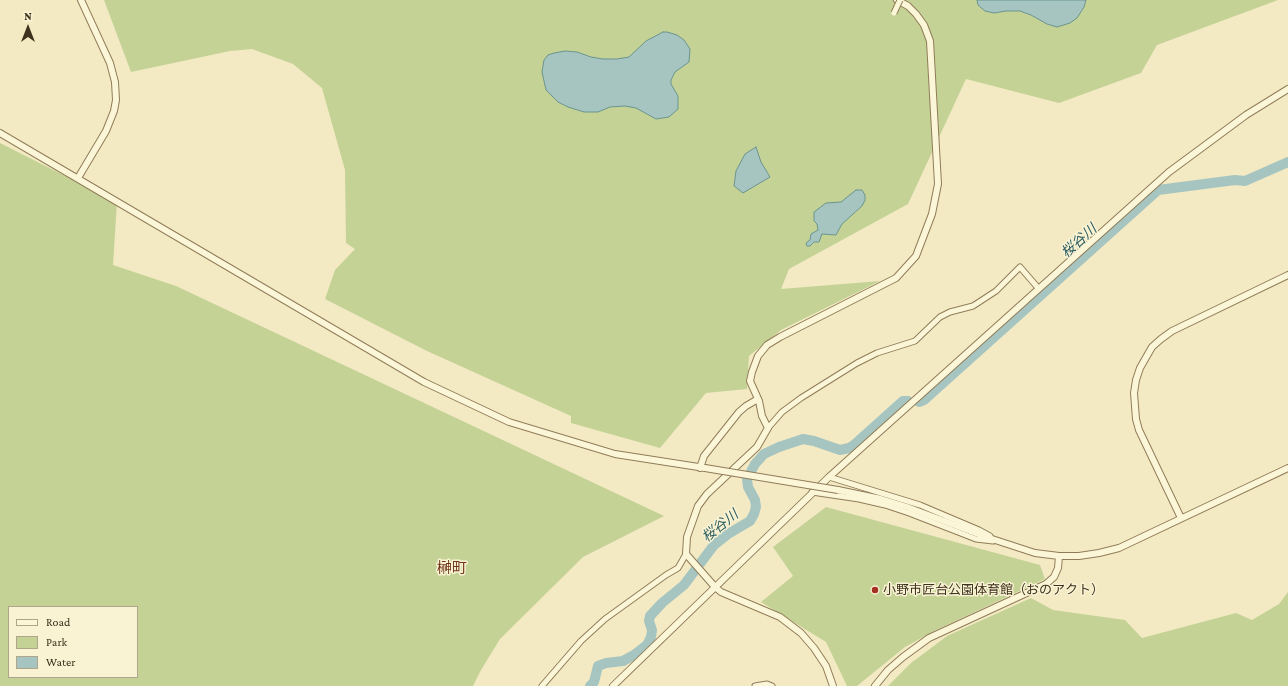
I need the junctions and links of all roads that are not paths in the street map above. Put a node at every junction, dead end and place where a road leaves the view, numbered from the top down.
1 (81, 0) edge
2 (897, 0) edge
3 (900, 0) edge
4 (894, 13) dead end
5 (1288, 89) edge
6 (0, 133) edge
7 (78, 178) junction
8 (1288, 275) edge
9 (1039, 289) junction
10 (758, 399) junction
11 (768, 428) junction
12 (702, 468) junction
13 (1288, 468) edge
14 (829, 477) junction
15 (812, 492) junction
16 (1181, 518) junction
17 (1002, 542) junction
18 (686, 554) junction
19 (1059, 556) junction
20 (715, 587) junction
21 (768, 685) edge
22 (542, 686) edge
23 (613, 686) edge
24 (755, 686) edge
25 (833, 686) edge
26 (875, 686) edge

1 - 7 street
2 - 10 street
3 - 4 street, bridge
5 - 9 street
6 - 7 street
7 - 12 street
8 - 16 street
9 - 11 street
9 - 14 street
10 - 11 street
10 - 12 street
11 - 18 street
12 - 17 street, bridge
13 - 16 street
14 - 15 street
14 - 17 street
15 - 17 street
15 - 20 street
16 - 19 street
17 - 19 street
18 - 20 street
18 - 22 street
19 - 26 street
20 - 23 street
20 - 25 street
21 - 24 street

